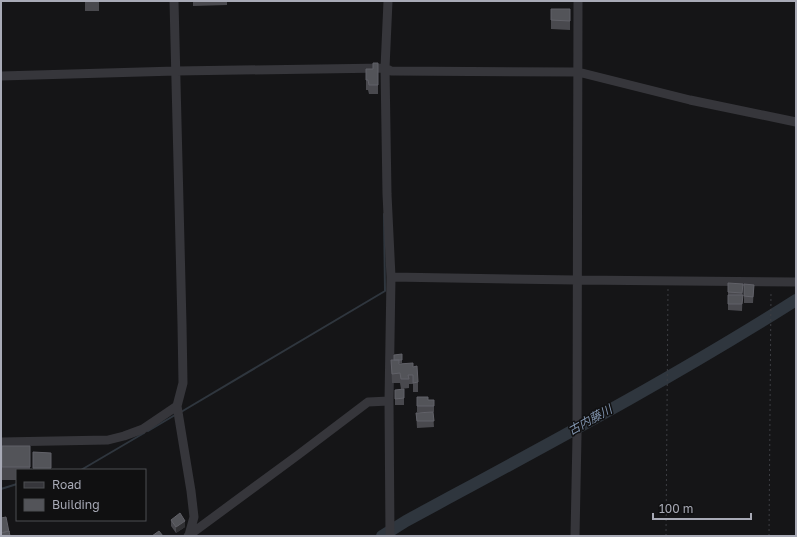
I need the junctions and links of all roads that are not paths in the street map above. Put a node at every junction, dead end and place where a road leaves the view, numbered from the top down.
1 (174, 1) edge
2 (388, 1) edge
3 (578, 1) edge
4 (385, 68) junction
5 (176, 71) junction
6 (578, 72) junction
7 (1, 76) edge
8 (796, 122) edge
9 (391, 277) junction
10 (576, 280) junction
11 (796, 282) edge
12 (389, 402) junction
13 (177, 406) junction
14 (1, 442) edge
15 (188, 536) edge
16 (390, 536) edge
17 (575, 536) edge

1 - 5 street
2 - 4 street
3 - 6 street
4 - 5 street
4 - 6 street
4 - 9 street
5 - 7 street
5 - 13 street
6 - 8 street
6 - 10 street
9 - 10 street
9 - 12 street
10 - 11 street
10 - 17 street
12 - 15 street
12 - 16 street
13 - 14 street
13 - 15 street

